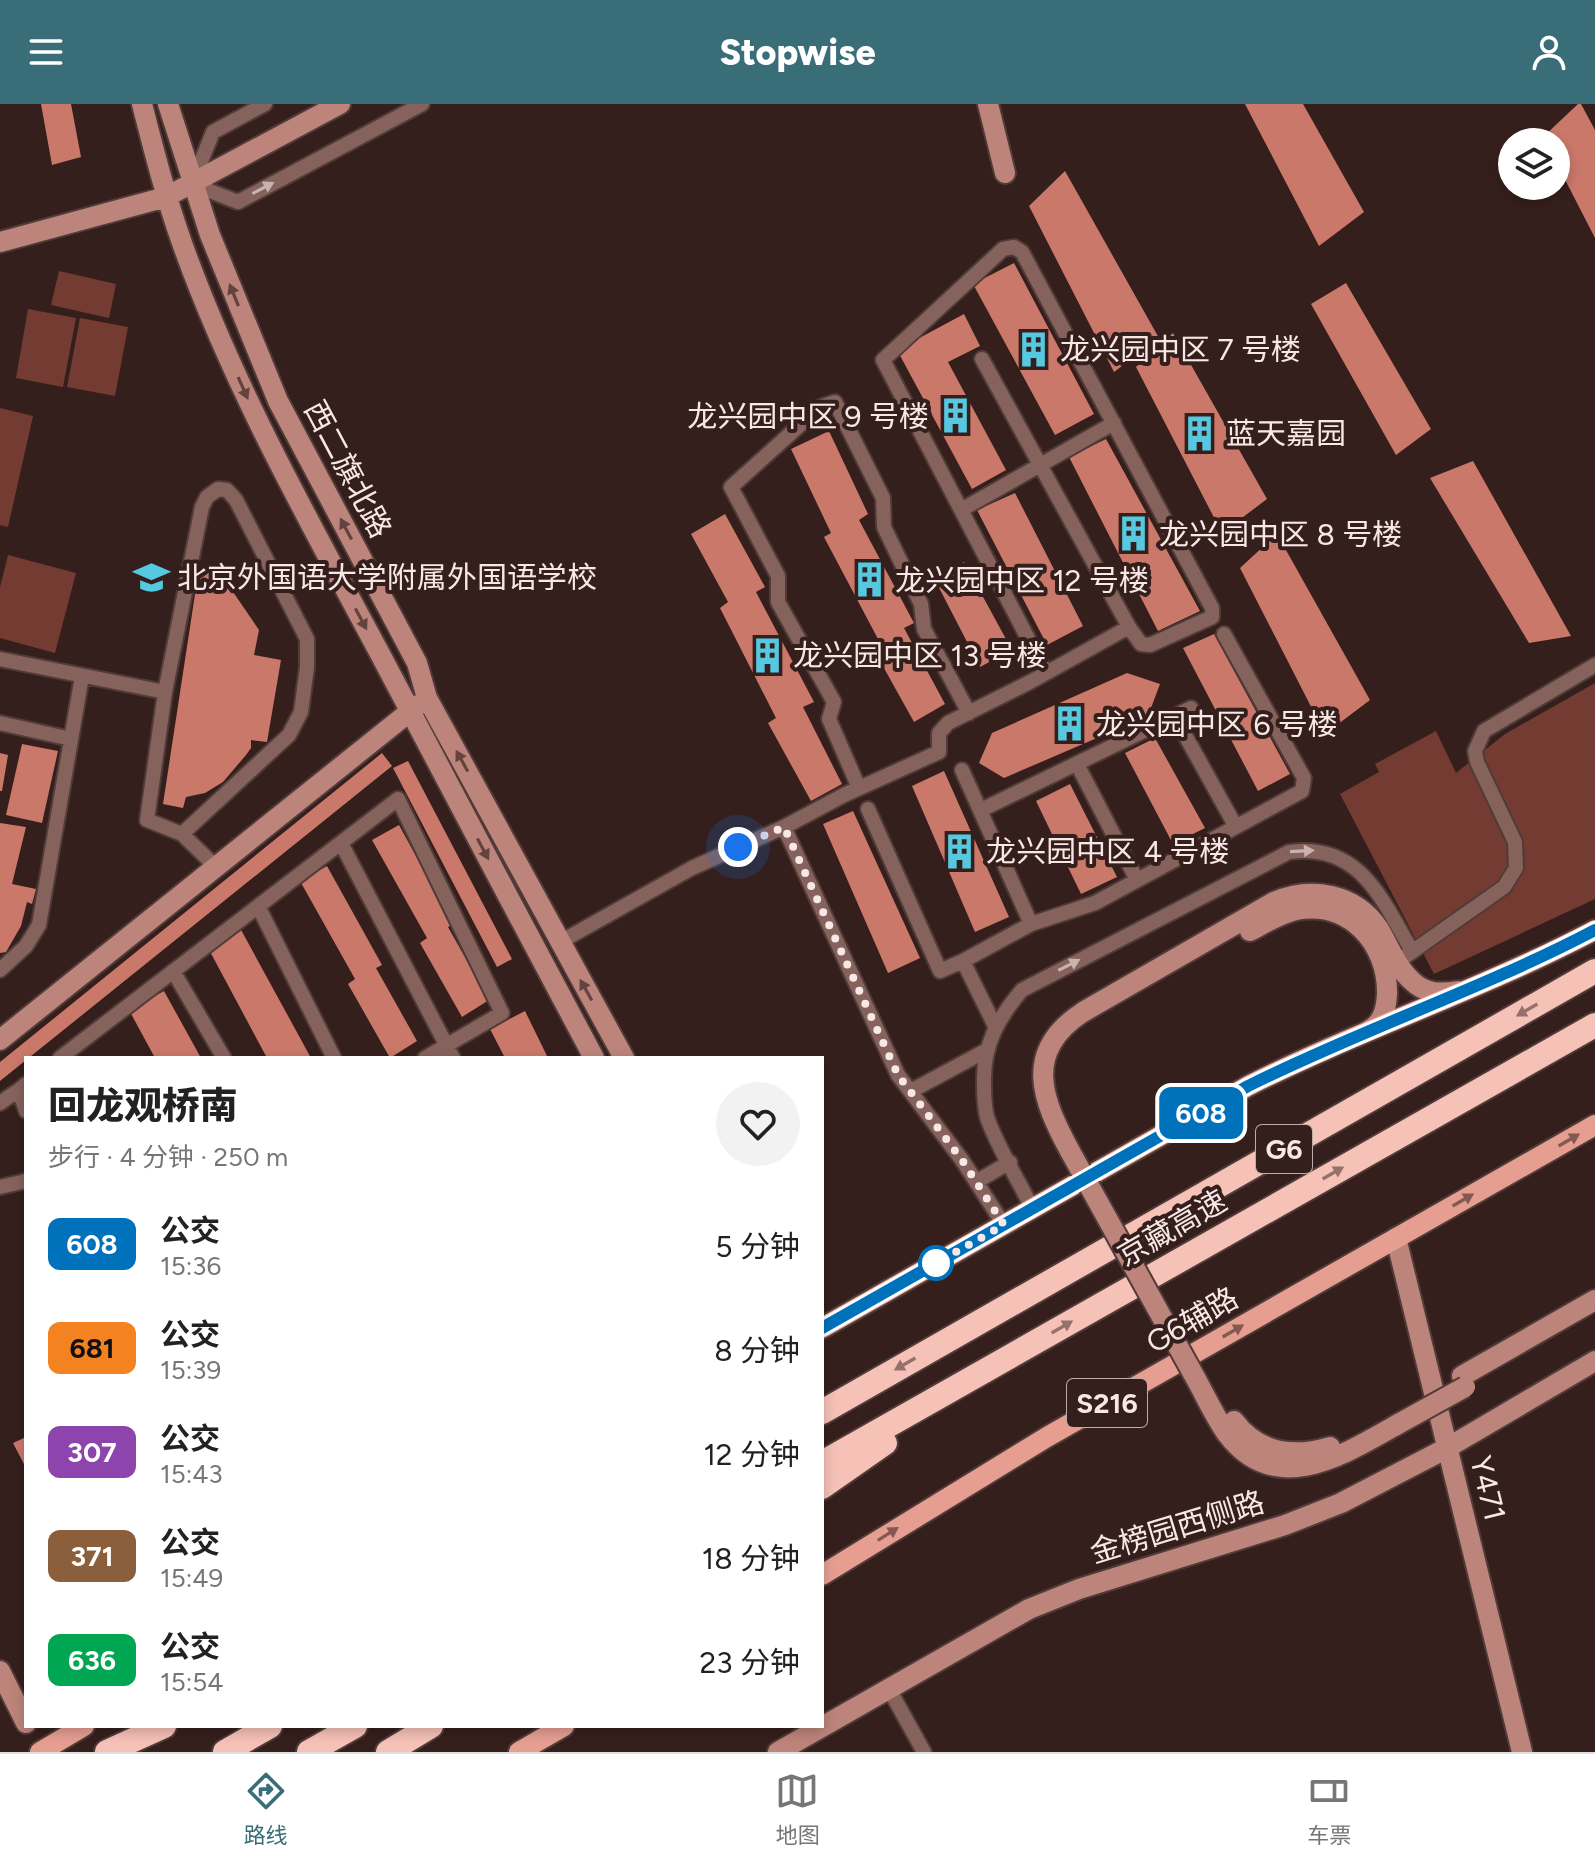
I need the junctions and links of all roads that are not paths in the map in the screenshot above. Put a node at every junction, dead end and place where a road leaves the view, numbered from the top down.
1 (142, 104) edge
2 (168, 104) edge
3 (265, 104) edge
4 (340, 104) edge
5 (422, 104) edge
6 (988, 104) edge
7 (1005, 173) dead end
8 (192, 184) junction
9 (166, 197) junction
10 (0, 242) edge
11 (982, 359) dead end
12 (1114, 423) junction
13 (1040, 465) junction
14 (961, 510) junction
15 (1129, 627) junction
16 (1224, 634) dead end
17 (0, 659) edge
18 (1595, 665) edge
19 (1046, 673) junction
20 (82, 676) junction
21 (165, 692) junction
22 (427, 698) junction
23 (1191, 708) dead end
24 (410, 712) junction
25 (969, 713) junction
26 (1175, 717) junction
27 (0, 723) edge
28 (71, 739) junction
29 (1077, 764) junction
30 (962, 770) dead end
31 (859, 788) junction
32 (868, 809) dead end
33 (981, 810) junction
34 (784, 827) junction
35 (1236, 827) junction
36 (182, 834) junction
37 (341, 843) junction
38 (216, 867) junction
39 (1137, 880) junction
40 (258, 906) junction
41 (1031, 924) junction
42 (1595, 930) edge
43 (560, 942) junction
44 (1405, 956) junction
45 (963, 961) junction
46 (0, 970) edge
47 (173, 971) junction
48 (1595, 971) edge
49 (1466, 989) junction
50 (1595, 1025) edge
51 (995, 1026) junction
52 (1368, 1031) junction
53 (0, 1040) edge
54 (987, 1050) junction
55 (449, 1052) edge
56 (63, 1056) edge
57 (223, 1056) edge
58 (333, 1056) edge
59 (593, 1056) edge
60 (623, 1056) edge
61 (22, 1087) edge
62 (911, 1091) junction
63 (0, 1103) edge
64 (1595, 1125) edge
65 (1076, 1151) junction
66 (1010, 1162) junction
67 (1244, 1172) dead end
68 (24, 1181) edge
69 (976, 1182) junction
70 (0, 1187) edge
71 (1032, 1208) junction
72 (1004, 1225) junction
73 (1396, 1238) junction
74 (1595, 1300) edge
75 (1595, 1314) edge
76 (973, 1326) junction
77 (824, 1327) edge
78 (1595, 1361) edge
79 (995, 1366) junction
80 (1463, 1381) junction
81 (824, 1411) edge
82 (1447, 1448) junction
83 (824, 1462) edge
84 (824, 1486) edge
85 (824, 1574) edge
86 (0, 1671) edge
87 (889, 1689) junction
88 (24, 1719) edge
89 (824, 1726) edge
90 (28, 1728) edge
91 (81, 1728) edge
92 (160, 1728) edge
93 (267, 1728) edge
94 (351, 1728) edge
95 (428, 1728) edge
96 (561, 1728) edge
97 (820, 1728) edge
98 (40, 1752) edge
99 (107, 1752) edge
100 (225, 1752) edge
101 (309, 1752) edge
102 (388, 1752) edge
103 (519, 1752) edge
104 (778, 1752) edge
105 (924, 1752) edge
106 (1522, 1752) edge

1 - 9 main road, 西二旗北路
2 - 8 main road, 西二旗北路
3 - 8 street
4 - 8 main road
8 -> 5 street
6 - 7 main road
8 - 9 main road
22 -> 8 main road, 西二旗北路
9 - 10 main road
9 -> 24 main road, 西二旗北路
11 - 13 street
12 - 13 street
12 - 14 street
12 - 15 street
13 - 14 street
13 - 15 street
14 - 19 street
15 - 19 street
16 - 35 street
17 - 20 street
18 - 44 street
19 - 25 street
20 - 21 street
20 - 28 street
21 - 36 street
21 - 36 street
22 - 24 main road
43 -> 22 main road, 西二旗北路
23 - 26 street
24 - 38 main road
24 -> 59 main road, 西二旗北路
25 - 31 street
25 - 31 street
26 - 29 street
26 - 35 street
27 - 28 street
28 - 46 street
29 - 33 street
29 - 39 street
30 - 33 street
31 - 34 street
32 - 45 street
33 - 41 street
34 - 43 street
34 - 62 street
35 - 39 street
36 - 38 street
37 - 40 street
37 - 55 street
37 - 55 street
38 - 53 main road
39 - 41 street
40 - 47 street
40 - 58 street
41 - 45 street
42 - 49 main road
60 -> 43 main road, 西二旗北路
44 - 49 main road
51 -> 44 street
44 - 65 main road
45 - 51 street
47 - 56 street
47 - 57 street
48 -> 76 highway, 京藏高速 / G6
49 - 52 main road
79 -> 50 highway, 京藏高速 / G6
51 - 54 street
52 - 65 main road
52 - 71 main road
54 - 62 street
54 - 66 street
61 - 63 street
62 - 69 street
73 -> 64 main road, G6辅路 / S216
65 - 80 main road, bridge
66 - 69 street
66 - 71 street
67 - 76 highway, 京藏高速 / G6
68 - 70 street
69 - 72 street
71 - 72 main road
72 - 77 main road
73 - 82 main road, Y471
85 -> 73 main road, G6辅路 / S216
74 - 80 main road
75 - 80 main road
76 -> 81 highway, 京藏高速 / G6
78 - 82 main road, 金榜园西侧路
79 - 83 highway, 京藏高速 / G6
79 - 84 highway
82 - 87 main road, 金榜园西侧路
82 - 106 main road, Y471
86 - 88 main road
87 - 89 main road, 金榜园西侧路
87 - 105 street
90 - 98 main road
91 - 98 main road
92 - 99 highway
93 - 100 highway
94 - 101 highway
95 - 102 highway
96 - 103 main road
97 - 104 main road, 金榜园西侧路

